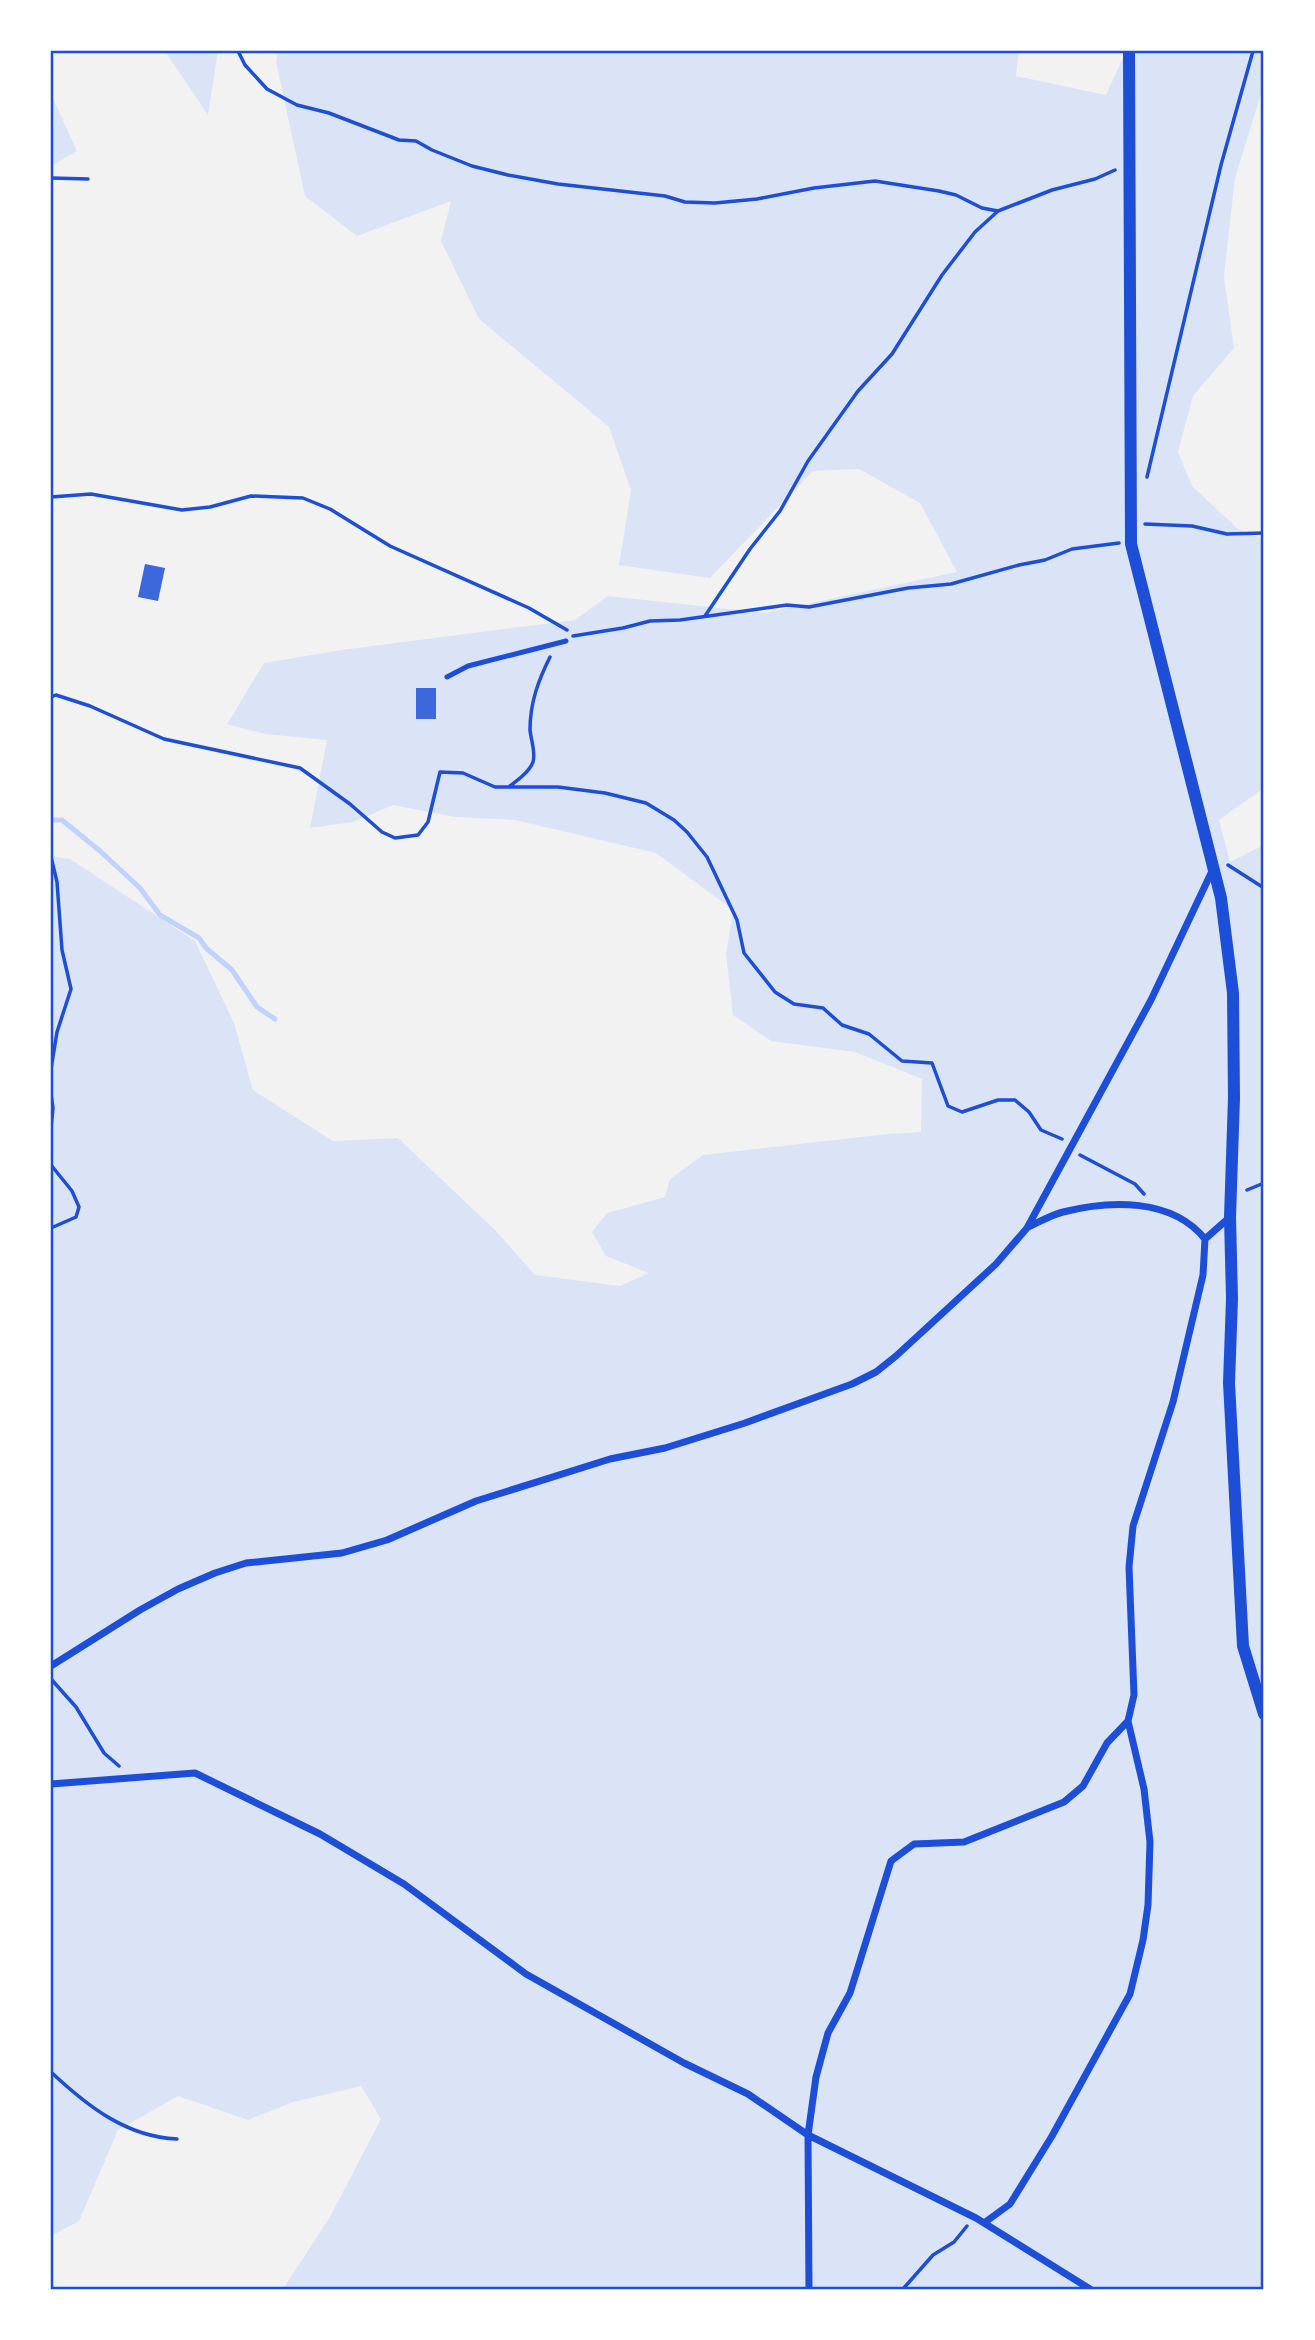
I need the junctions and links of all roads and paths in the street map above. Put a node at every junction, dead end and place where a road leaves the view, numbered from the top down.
1 (238, 51) edge
2 (1129, 51) edge
3 (1253, 51) edge
4 (1129, 163) junction
5 (51, 178) edge
6 (88, 179) dead end
7 (998, 211) junction
8 (1145, 484) dead end
9 (51, 497) edge
10 (1264, 533) edge
11 (1131, 544) junction
12 (705, 617) junction
13 (575, 635) junction
14 (566, 641) junction
15 (447, 677) dead end
16 (51, 697) edge
17 (508, 787) junction
18 (1208, 848) junction
19 (51, 857) edge
20 (1213, 869) junction
21 (1264, 888) edge
22 (51, 1069) edge
23 (51, 1094) edge
24 (51, 1128) edge
25 (1073, 1145) junction
26 (51, 1165) edge
27 (1153, 1208) junction
28 (1230, 1217) junction
29 (51, 1228) edge
30 (1027, 1228) junction
31 (1205, 1239) junction
32 (51, 1666) edge
33 (51, 1679) edge
34 (1264, 1714) edge
35 (1128, 1721) junction
36 (132, 1777) junction
37 (51, 1784) edge
38 (51, 2072) edge
39 (808, 2135) junction
40 (177, 2139) dead end
41 (980, 2220) junction
42 (809, 2289) edge
43 (903, 2289) edge
44 (1090, 2289) edge

1 - 7 path
2 - 4 street
3 - 8 path
4 - 7 path
4 - 11 street
5 - 6 path
7 - 12 path
9 - 13 path
10 - 11 path
11 - 12 path
11 - 18 street
12 - 13 path
13 - 14 path
14 - 15 lane
14 - 17 path
16 - 17 path
17 - 25 path
18 - 20 street
18 - 21 path
19 - 22 path
20 - 25 street
20 - 28 street
23 - 24 path
25 - 27 path
25 - 30 street
26 - 29 path
27 - 30 street
27 - 31 street
28 - 31 street
28 - 34 street
30 - 32 street
31 - 35 street
33 - 36 path
35 - 39 street
35 - 41 street
36 - 37 street
36 - 39 street
38 - 40 path
39 - 41 street
39 - 42 street
41 - 43 path
41 - 44 street

